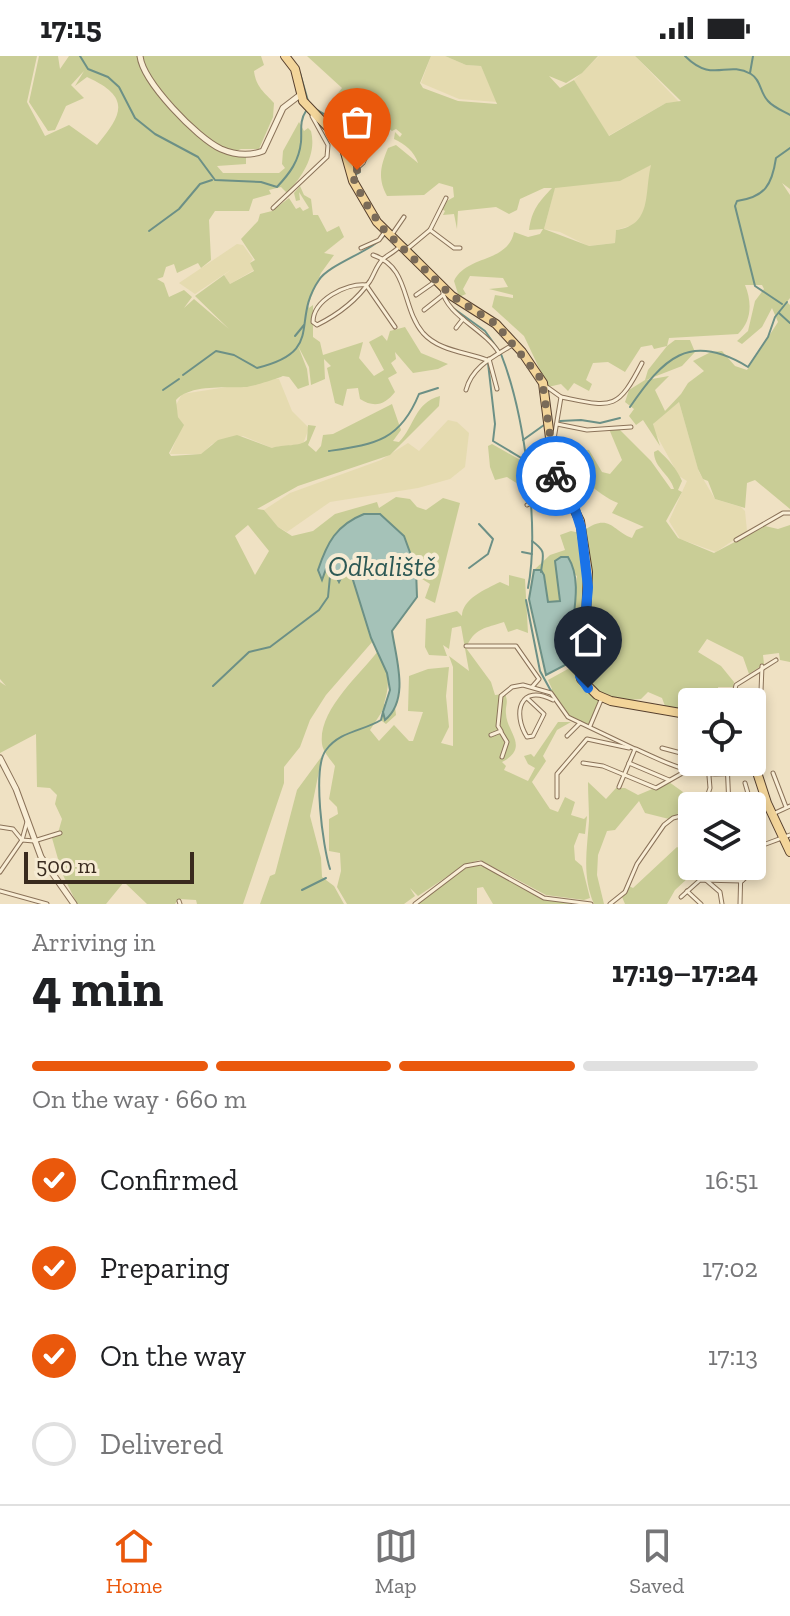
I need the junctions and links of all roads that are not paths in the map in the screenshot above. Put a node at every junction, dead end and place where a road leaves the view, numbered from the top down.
1 (140, 56) edge
2 (285, 56) edge
3 (300, 95) junction
4 (310, 110) junction
5 (328, 116) dead end
6 (353, 136) dead end
7 (346, 150) junction
8 (356, 170) junction
9 (446, 198) dead end
10 (273, 208) dead end
11 (404, 217) dead end
12 (430, 230) junction
13 (388, 234) junction
14 (361, 248) dead end
15 (404, 248) junction
16 (460, 248) dead end
17 (393, 253) junction
18 (373, 255) dead end
19 (384, 259) junction
20 (393, 267) junction
21 (366, 285) junction
22 (440, 288) junction
23 (416, 295) dead end
24 (451, 309) junction
25 (424, 310) dead end
26 (447, 314) dead end
27 (464, 318) junction
28 (395, 327) dead end
29 (456, 328) dead end
30 (514, 344) junction
31 (499, 353) junction
32 (488, 359) junction
33 (642, 363) dead end
34 (543, 386) junction
35 (497, 389) dead end
36 (466, 390) dead end
37 (561, 397) junction
38 (551, 423) junction
39 (631, 427) dead end
40 (559, 481) junction
41 (529, 504) dead end
42 (790, 513) edge
43 (736, 540) dead end
44 (466, 646) dead end
45 (776, 660) dead end
46 (762, 666) junction
47 (532, 687) junction
48 (735, 688) edge
49 (761, 688) edge
50 (527, 698) junction
51 (602, 698) junction
52 (557, 702) junction
53 (678, 712) edge
54 (580, 723) junction
55 (590, 726) junction
56 (501, 731) junction
57 (491, 735) dead end
58 (567, 736) dead end
59 (662, 748) dead end
60 (635, 749) junction
61 (678, 751) edge
62 (502, 757) dead end
63 (0, 758) edge
64 (583, 763) dead end
65 (629, 763) junction
66 (678, 768) edge
67 (773, 773) dead end
68 (624, 774) junction
69 (678, 775) edge
70 (709, 776) edge
71 (759, 776) edge
72 (669, 780) junction
73 (745, 783) dead end
74 (619, 787) dead end
75 (707, 792) edge
76 (747, 792) edge
77 (557, 797) dead end
78 (789, 807) edge
79 (773, 814) junction
80 (678, 817) edge
81 (27, 818) junction
82 (0, 827) edge
83 (60, 833) dead end
84 (788, 836) edge
85 (22, 840) junction
86 (34, 841) junction
87 (766, 844) edge
88 (790, 852) edge
89 (0, 872) edge
90 (704, 880) edge
91 (706, 880) edge
92 (724, 880) edge
93 (742, 881) joint
94 (0, 891) edge
95 (687, 891) junction
96 (681, 897) dead end
97 (47, 904) edge
98 (74, 904) edge
99 (415, 904) edge
100 (591, 904) edge
101 (610, 904) edge
102 (701, 904) edge
103 (722, 904) edge
104 (740, 904) edge

1 - 3 street
2 - 3 main road
3 - 4 main road
4 - 7 main road
4 - 10 street
5 - 7 street
6 - 8 street
7 - 8 main road
8 - 13 main road
9 - 12 street
11 - 13 street
12 - 15 street
12 - 16 street
13 - 14 street
13 - 15 main road
15 - 17 street
15 - 22 main road
17 - 19 street
17 - 20 street
18 - 19 street
19 - 20 street
19 - 21 street
20 - 32 street
21 - 21 street
21 - 28 street
22 - 23 street
22 - 24 street
22 - 25 street
22 - 30 main road
24 - 26 street
24 - 27 street
27 - 29 street
27 - 31 street
30 - 31 street
30 - 34 main road
31 - 32 street
32 - 35 street
32 - 36 street
33 - 37 street
34 - 37 street
34 - 38 main road
37 - 38 street
38 - 39 street
38 - 40 main road
40 - 41 street
40 - 51 main road
42 - 43 street
44 - 47 street
45 - 46 street
46 - 48 street
46 - 49 street
47 - 52 street
47 - 56 street
50 - 50 street
50 - 52 street
51 - 53 main road
51 - 55 street
52 - 54 street
54 - 55 street
54 - 58 street
55 - 60 street
56 - 57 street
56 - 62 street
59 - 61 street
60 - 65 street
60 - 66 street
60 - 77 street
63 - 81 street
64 - 68 street
65 - 68 street
65 - 72 street
67 - 78 street
68 - 72 street
68 - 74 street
69 - 72 street
70 - 75 street
71 - 79 main road
73 - 76 street
78 - 79 street
79 - 84 main road
80 - 101 street
81 - 85 street
81 - 86 street
82 - 85 street
83 - 86 street
84 - 87 street
84 - 88 main road
85 - 86 street
85 - 89 street
86 - 98 street
90 - 95 street
91 - 103 street
92 - 93 street
93 - 104 street
94 - 97 street
95 - 96 street
95 - 102 street
99 - 100 street

